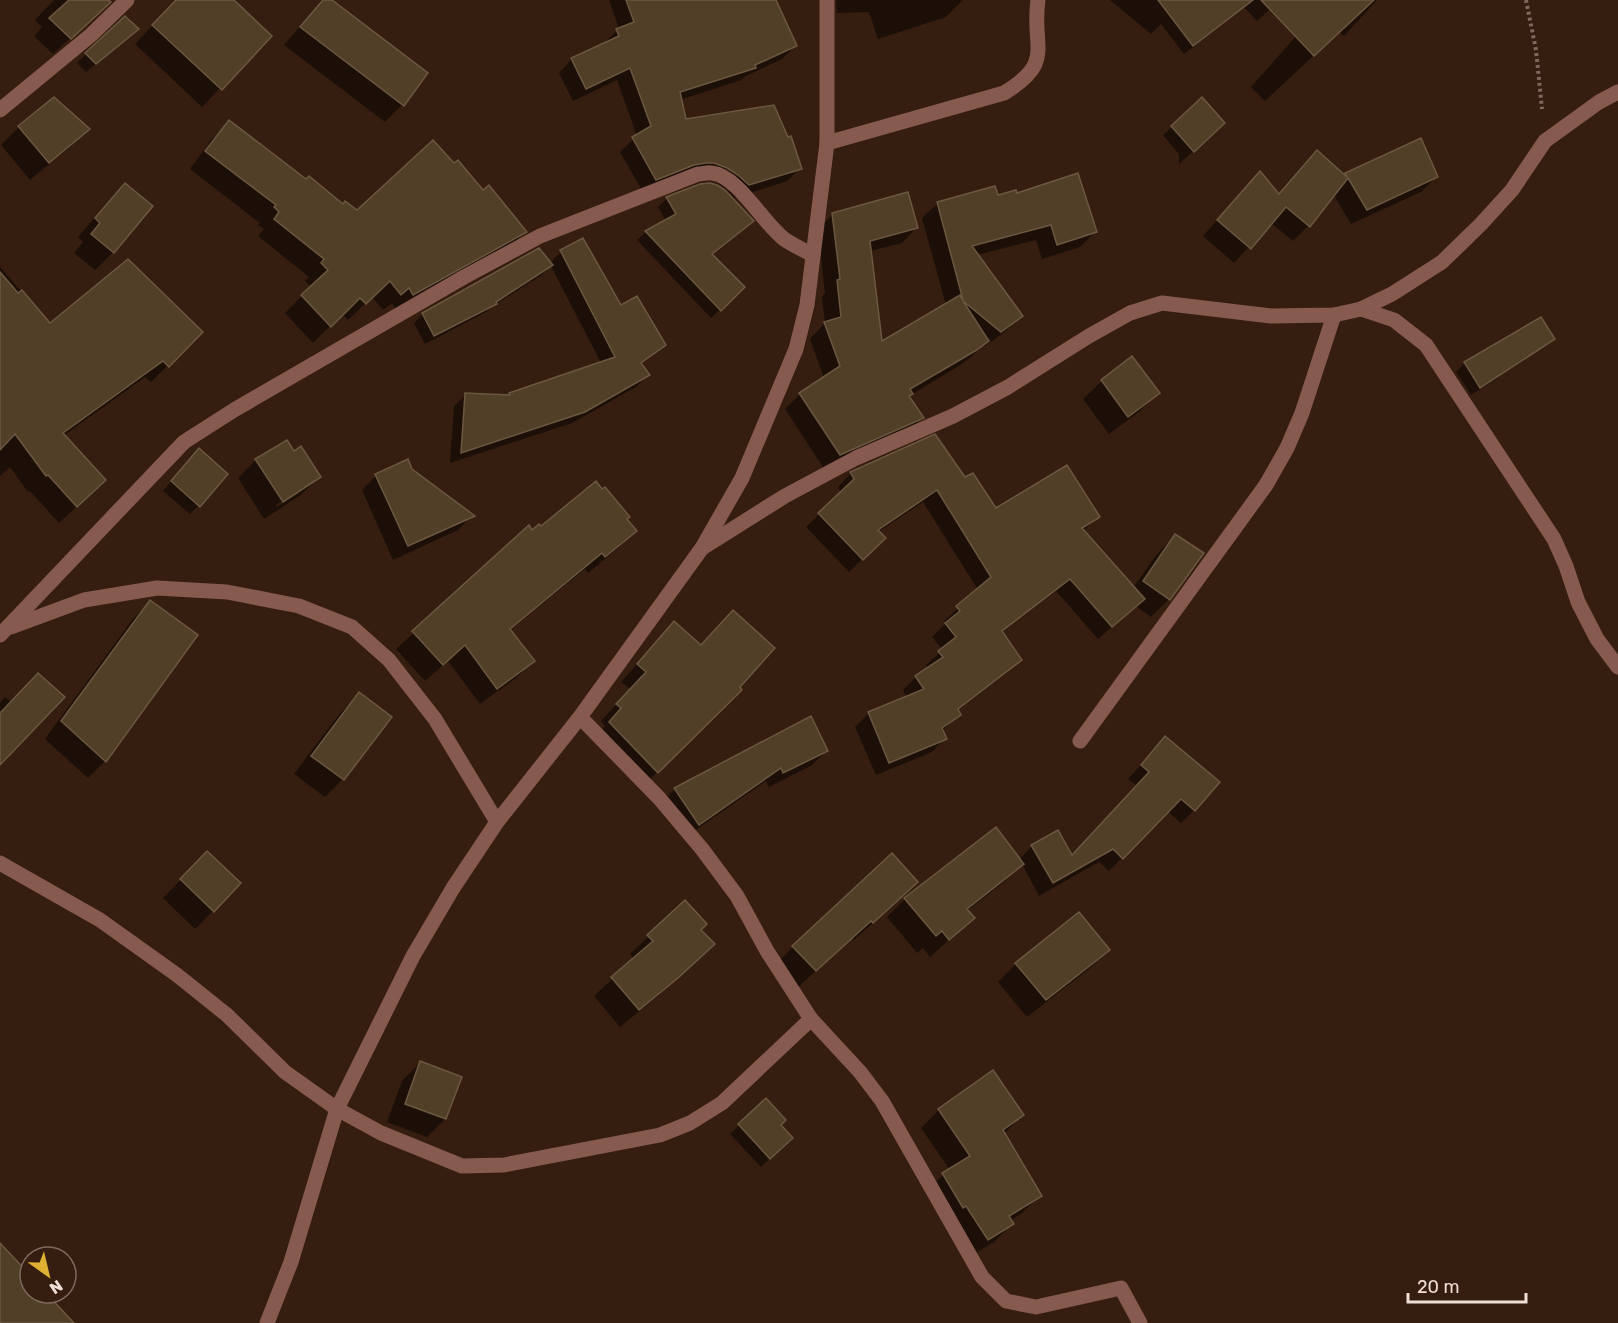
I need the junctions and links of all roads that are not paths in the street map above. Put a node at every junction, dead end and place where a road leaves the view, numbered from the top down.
1 (127, 0) edge
2 (827, 0) edge
3 (1038, 0) edge
4 (1618, 92) edge
5 (0, 110) edge
6 (827, 143) junction
7 (813, 255) junction
8 (1361, 309) junction
9 (1334, 315) junction
10 (702, 548) junction
11 (4, 632) edge
12 (1618, 667) edge
13 (580, 717) junction
14 (1080, 741) dead end
15 (497, 822) junction
16 (0, 863) edge
17 (811, 1020) junction
18 (337, 1110) junction
19 (267, 1323) edge
20 (1140, 1323) edge

1 - 5 street
2 - 6 street
3 - 6 street
4 - 8 street
6 - 7 street
7 - 10 street
7 - 11 street
8 - 9 street
8 - 12 street
9 - 10 street
9 - 14 street
10 - 13 street
11 - 15 street
13 - 15 street
13 - 17 street
15 - 18 street
16 - 18 street
17 - 18 street
17 - 20 street
18 - 19 street

